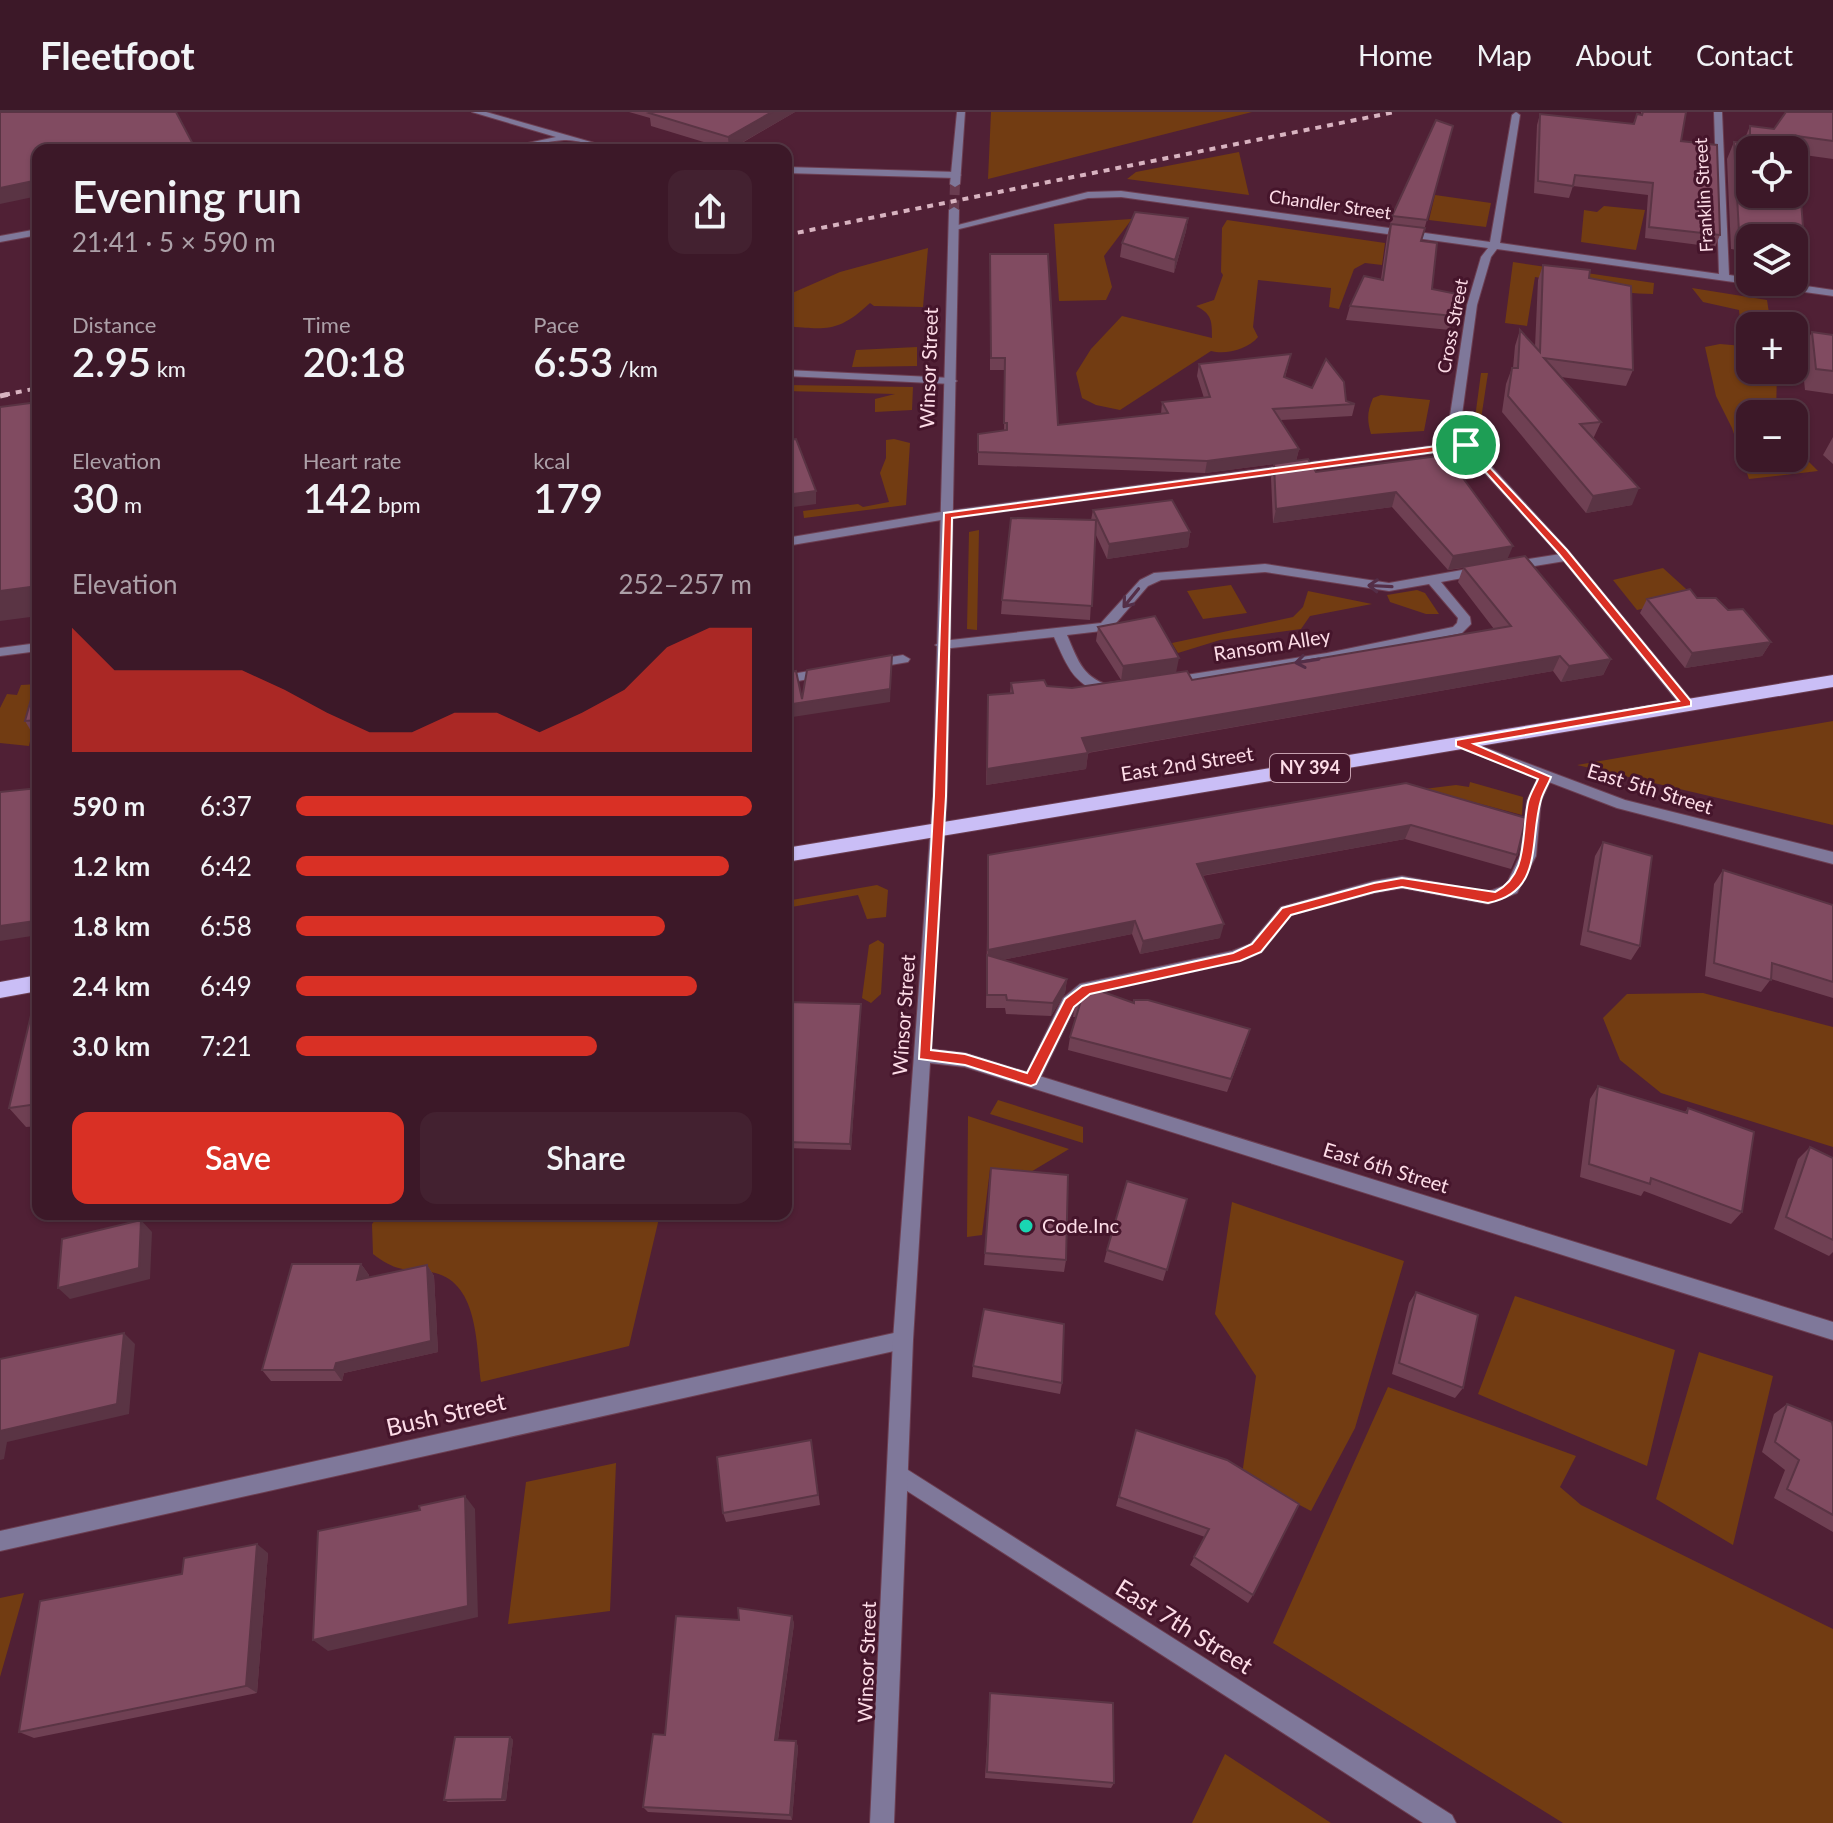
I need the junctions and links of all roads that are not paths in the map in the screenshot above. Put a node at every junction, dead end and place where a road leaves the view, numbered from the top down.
1 (476, 112) edge
2 (961, 112) edge
3 (1718, 112) edge
4 (1516, 115) dead end
5 (564, 138) junction
6 (532, 144) edge
7 (590, 144) edge
8 (792, 170) edge
9 (954, 218) joint
10 (32, 233) edge
11 (0, 239) edge
12 (1495, 244) junction
13 (1724, 277) junction
14 (1736, 279) edge
15 (1808, 289) edge
16 (1833, 293) edge
17 (792, 373) edge
18 (952, 381) junction
19 (1466, 445) junction
20 (947, 515) junction
21 (792, 541) edge
22 (1567, 557) junction
23 (1433, 580) junction
24 (1059, 633) junction
25 (942, 645) junction
26 (32, 648) edge
27 (0, 652) edge
28 (903, 659) dead end
29 (864, 666) edge
30 (848, 668) edge
31 (792, 678) edge
32 (1833, 681) edge
33 (1154, 684) edge
34 (1127, 688) edge
35 (1687, 704) junction
36 (1460, 743) junction
37 (1545, 777) junction
38 (938, 829) junction
39 (792, 854) edge
40 (1833, 858) edge
41 (32, 984) edge
42 (0, 990) edge
43 (924, 1055) junction
44 (1031, 1080) junction
45 (1833, 1331) edge
46 (903, 1340) junction
47 (897, 1473) junction
48 (0, 1541) edge
49 (882, 1823) edge
50 (1444, 1823) edge

1 - 5 street
2 - 8 street
3 - 13 street, Franklin Street
4 - 12 street, Cross Street
5 - 6 street
5 - 7 street
9 - 12 street, Chandler Street
9 - 18 street, Winsor Street
10 - 11 street
12 - 13 street, Chandler Street
12 - 19 street, Cross Street
13 - 14 street, Chandler Street
15 - 16 street
17 - 18 street
18 - 20 street, Winsor Street
19 - 20 street
19 - 22 street, Cross Street
20 - 21 street
20 - 25 street, Winsor Street
22 - 23 street
22 - 35 street, Cross Street
23 -> 24 street
23 -> 33 street, Ransom Alley
24 - 25 street
24 - 34 street
25 - 38 street, Winsor Street
26 - 27 street
28 - 29 street
30 - 31 street
32 - 35 main road, East 2nd Street / NY 394
35 - 36 main road, East 2nd Street / NY 394
36 - 37 street, East 5th Street
36 - 38 main road, East 2nd Street / NY 394
37 - 40 street, East 5th Street
37 - 44 street
38 - 39 main road, East 2nd Street / NY 394
38 - 43 street, Winsor Street
41 - 42 main road
43 - 44 street, East 6th Street
43 - 46 street, Winsor Street
44 - 45 street, East 6th Street
46 - 47 street, Winsor Street
46 - 48 street, Bush Street
47 - 49 street, Winsor Street
47 - 50 street, East 7th Street

